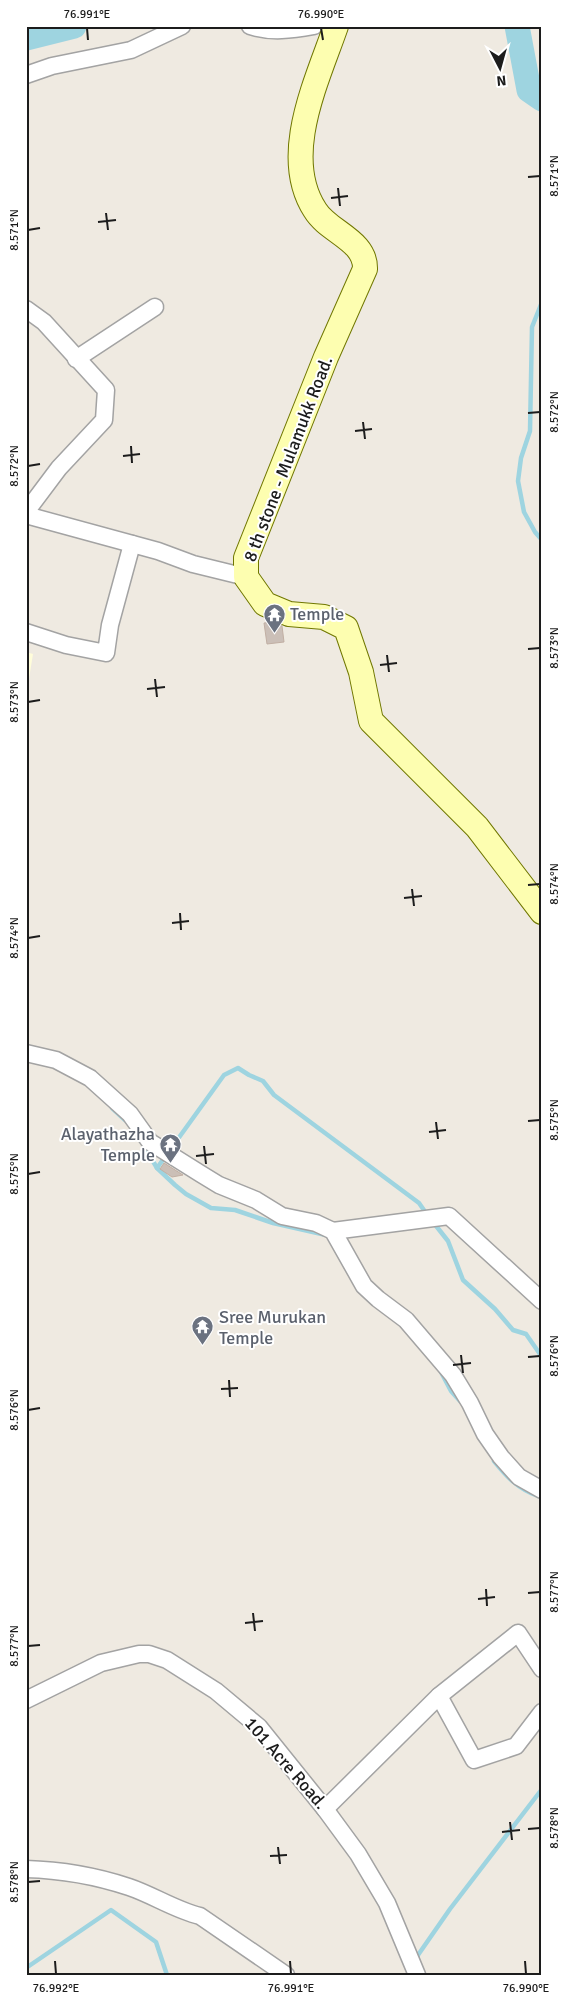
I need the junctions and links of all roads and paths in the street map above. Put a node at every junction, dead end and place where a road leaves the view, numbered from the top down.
1 (182, 26) edge
2 (250, 26) edge
3 (314, 26) edge
4 (336, 26) edge
5 (26, 75) edge
6 (155, 307) dead end
7 (26, 309) edge
8 (76, 359) junction
9 (26, 513) edge
10 (132, 544) junction
11 (246, 577) junction
12 (26, 632) edge
13 (542, 912) edge
14 (26, 1053) edge
15 (333, 1231) junction
16 (542, 1301) edge
17 (542, 1490) edge
18 (542, 1669) edge
19 (439, 1696) junction
20 (26, 1700) edge
21 (542, 1712) edge
22 (326, 1809) junction
23 (26, 1869) edge
24 (414, 1968) edge
25 (286, 1975) edge

1 - 5 street
2 - 3 street
4 - 11 main road, 8 th stone - Mulamukk Road.
6 - 8 street
7 - 8 street
8 - 9 street
9 - 10 street
10 - 11 street
10 - 12 street
11 - 13 main road, 8 th stone - Mulamukk Road.
14 - 15 street
15 - 16 street
15 - 17 street
18 - 19 street
19 - 21 street
19 - 22 street
20 - 22 street, 101 Acre Road.
22 - 24 street, 101 Acre Road.
23 - 25 street

